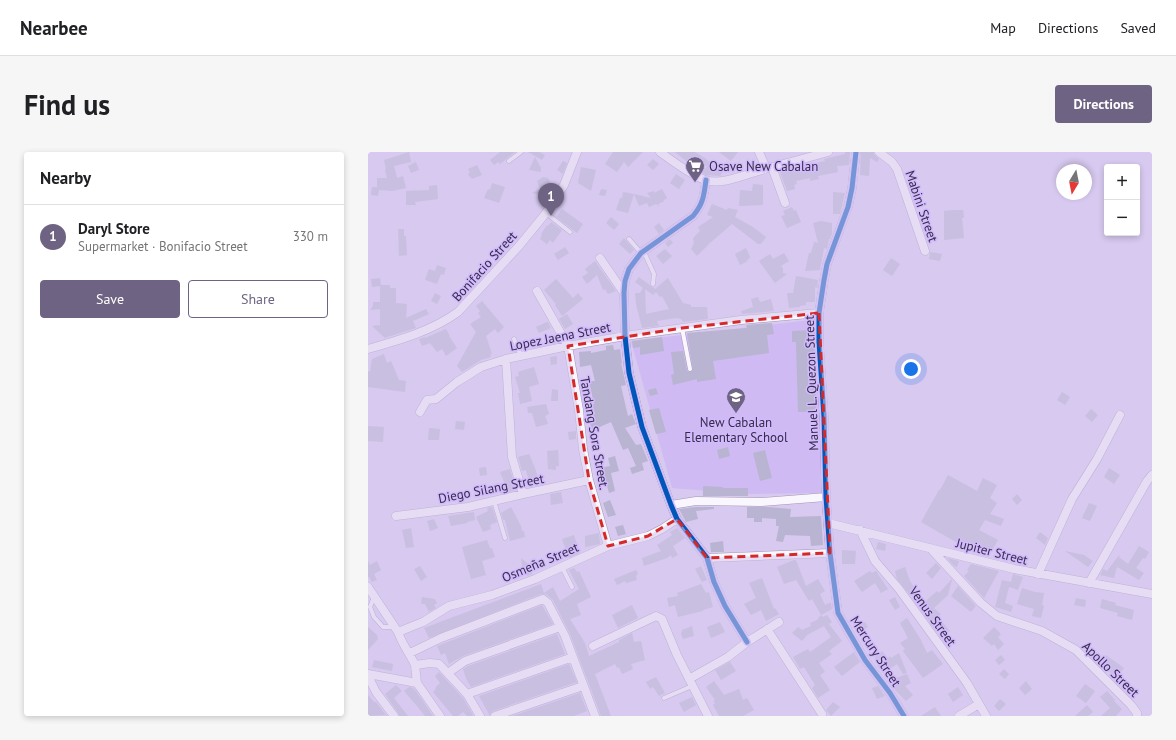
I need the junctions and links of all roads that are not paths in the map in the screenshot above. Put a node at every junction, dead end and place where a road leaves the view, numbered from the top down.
1 (521, 152) edge
2 (577, 152) edge
3 (660, 152) edge
4 (758, 152) edge
5 (828, 152) edge
6 (856, 152) edge
7 (880, 152) edge
8 (509, 161) dead end
9 (769, 168) junction
10 (706, 180) junction
11 (785, 204) dead end
12 (546, 213) junction
13 (570, 232) dead end
14 (629, 239) dead end
15 (925, 251) dead end
16 (642, 252) junction
17 (600, 258) dead end
18 (653, 284) dead end
19 (537, 290) dead end
20 (624, 294) junction
21 (819, 313) junction
22 (682, 328) junction
23 (625, 336) junction
24 (514, 339) dead end
25 (568, 346) junction
26 (368, 349) edge
27 (521, 356) junction
28 (506, 359) junction
29 (690, 369) dead end
30 (420, 412) dead end
31 (1120, 415) dead end
32 (1152, 475) edge
33 (589, 480) junction
34 (522, 494) junction
35 (826, 497) junction
36 (494, 501) junction
37 (670, 505) junction
38 (396, 516) dead end
39 (678, 519) junction
40 (828, 523) junction
41 (860, 530) junction
42 (505, 538) dead end
43 (608, 546) junction
44 (929, 547) junction
45 (830, 553) junction
46 (707, 558) junction
47 (562, 567) junction
48 (1038, 574) junction
49 (1090, 583) junction
50 (368, 587) edge
51 (572, 587) dead end
52 (1152, 594) edge
53 (374, 596) junction
54 (779, 622) dead end
55 (560, 627) junction
56 (768, 629) junction
57 (397, 630) junction
58 (747, 642) junction
59 (593, 646) dead end
60 (410, 653) junction
61 (573, 657) junction
62 (415, 665) junction
63 (448, 673) junction
64 (368, 675) edge
65 (691, 682) junction
66 (417, 683) junction
67 (583, 686) junction
68 (467, 694) junction
69 (664, 698) dead end
70 (979, 704) junction
71 (822, 714) dead end
72 (394, 716) edge
73 (440, 716) edge
74 (480, 716) edge
75 (495, 716) edge
76 (593, 716) edge
77 (708, 716) edge
78 (904, 716) edge
79 (959, 716) edge
80 (986, 716) edge
81 (1137, 716) edge

1 - 8 lane
2 - 12 street, Bonifacio Street
3 - 10 street
4 - 9 street
5 - 9 street
6 - 21 street, Manuel L. Quezon Street
7 - 15 street, Mabini Street
9 - 10 street
9 - 11 street
10 - 16 street
12 - 13 lane
12 - 26 street, Bonifacio Street
14 - 16 lane
16 - 18 lane
16 - 20 street
17 - 20 street
19 - 25 street, Tandang Sora Street.
20 - 23 street
21 - 22 street, Lopez Jaena Street
21 - 35 street, Manuel L. Quezon Street
22 - 23 street, Lopez Jaena Street
22 - 29 lane
23 - 25 street, Lopez Jaena Street
23 - 37 street
24 - 27 lane
25 - 27 street, Lopez Jaena Street
25 - 33 street, Tandang Sora Street.
27 - 28 street, Lopez Jaena Street
28 - 30 street, Lopez Jaena Street
28 - 34 street
31 - 48 street
32 - 49 street
33 - 34 street, Diego Silang Street
33 - 43 street, Tandang Sora Street.
34 - 36 street, Diego Silang Street
35 - 37 street
35 - 40 street, Manuel L. Quezon Street
36 - 38 street, Diego Silang Street
36 - 42 lane
37 - 39 street
39 - 43 street, Osmeña Street
39 - 46 street
40 - 41 street, Jupiter Street
40 - 45 street, Mercury Street
41 - 44 street, Jupiter Street
41 - 70 street, Venus Street
43 - 47 street, Osmeña Street
44 - 48 street, Jupiter Street
44 - 81 street, Apollo Street
45 - 46 street
45 - 78 street, Mercury Street
46 - 58 street
47 - 51 lane
47 - 57 street, Osmeña Street
48 - 49 street, Jupiter Street
49 - 52 street, Jupiter Street
50 - 53 street
53 - 57 street
53 - 57 lane
54 - 56 street
55 - 60 street
55 - 61 street
55 - 63 street
56 - 58 street
56 - 71 street
57 - 60 street
58 - 65 street
59 - 65 street
60 - 62 street
61 - 67 street
61 - 68 street
62 - 63 street
62 - 66 street
63 - 68 street
64 - 66 street
64 - 72 street
65 - 69 lane
65 - 77 street
66 - 73 street
67 - 75 street
67 - 76 street
68 - 74 street
70 - 79 street
70 - 80 street, Venus Street

